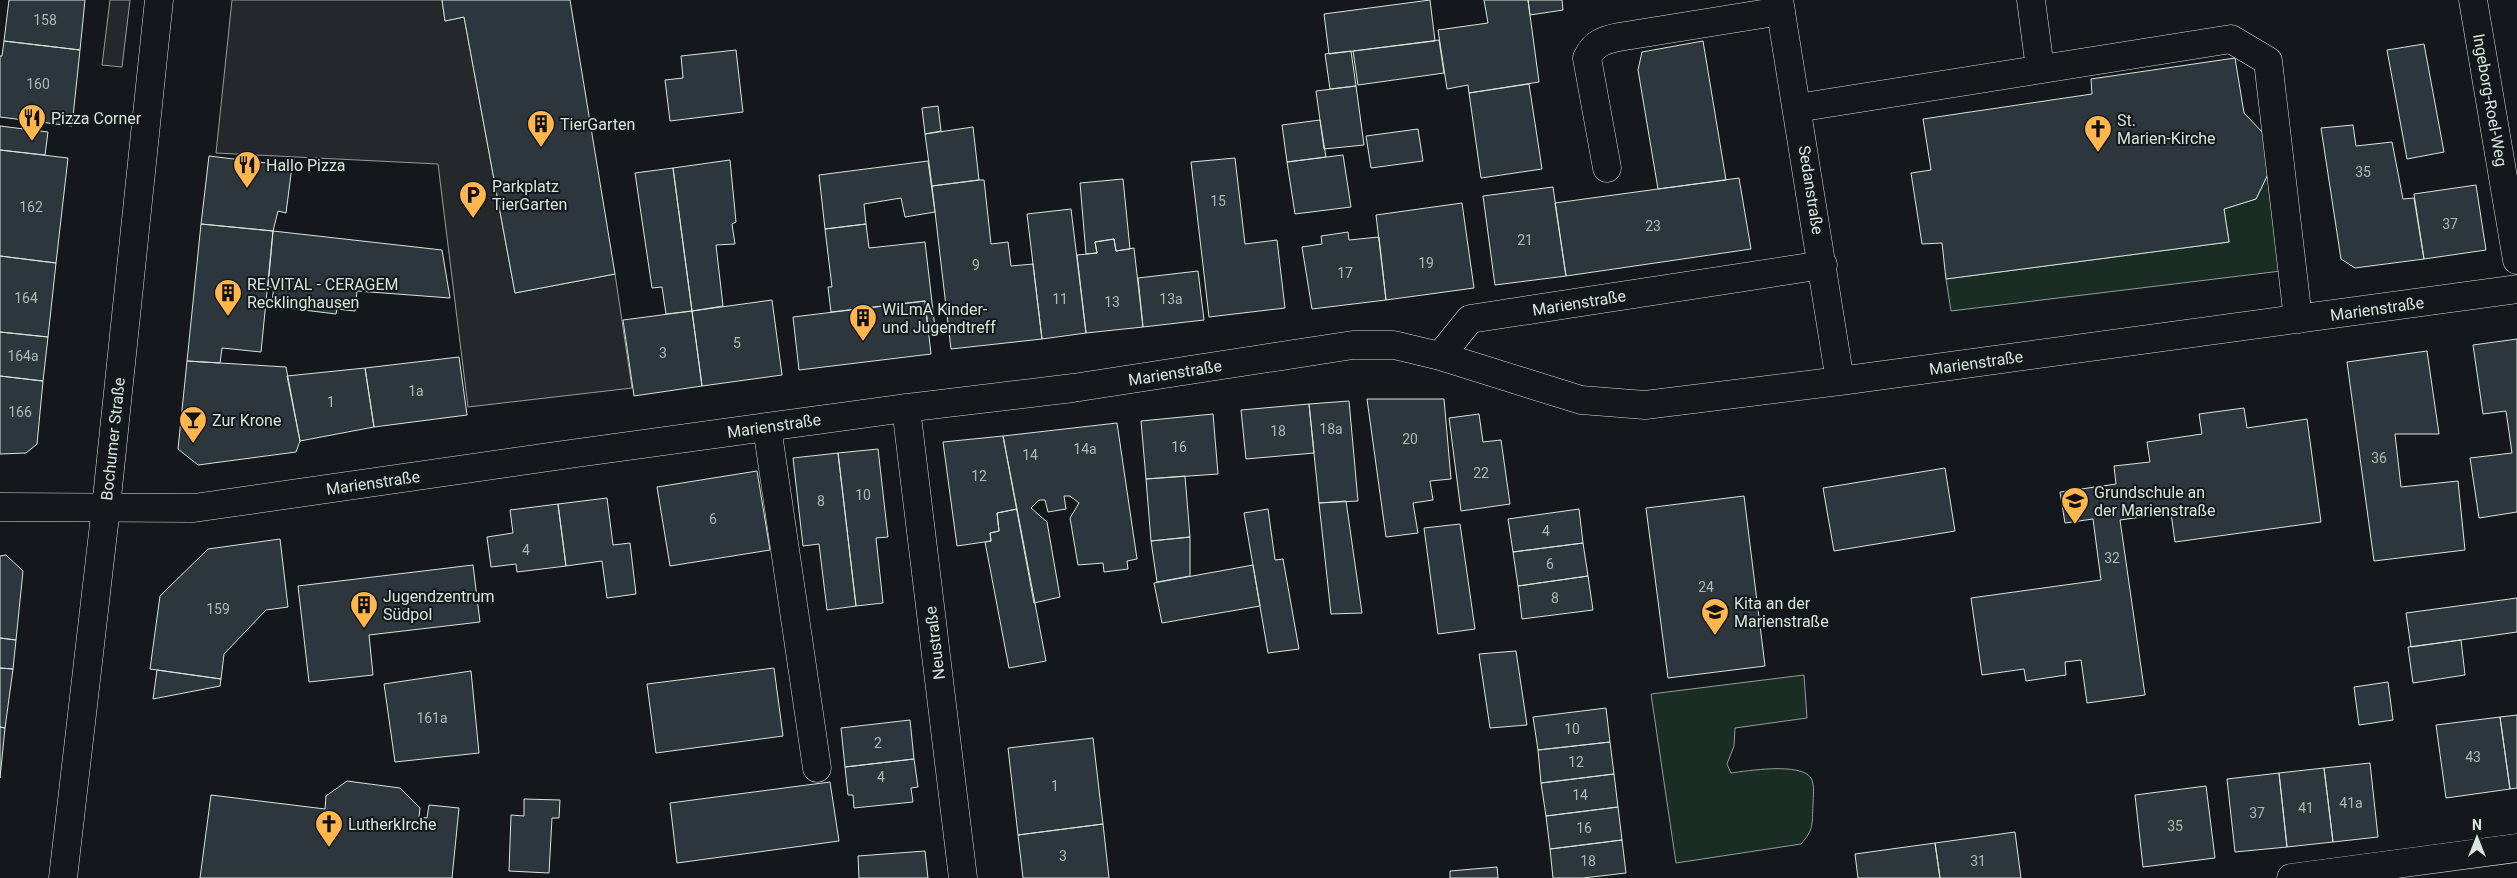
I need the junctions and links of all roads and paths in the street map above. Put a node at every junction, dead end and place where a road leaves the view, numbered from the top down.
1 (160, 0) edge
2 (2031, 0) edge
3 (2473, 0) edge
4 (1780, 6) edge
5 (2040, 69) junction
6 (1797, 108) junction
7 (1607, 168) dead end
8 (2517, 260) edge
9 (1823, 265) junction
10 (2517, 289) edge
11 (2298, 319) junction
12 (1440, 356) junction
13 (1840, 381) junction
14 (906, 408) junction
15 (767, 427) junction
16 (0, 507) edge
17 (106, 507) junction
18 (817, 768) dead end
19 (2517, 848) edge
20 (63, 878) edge
21 (963, 878) edge
22 (2291, 878) edge

1 - 17 street, Bochumer Straße
2 - 5 street
3 - 8 street, Ingeborg-Roel-Weg
4 - 6 street, Sedanstraße
4 - 7 street
5 - 6 street
5 - 11 street
6 - 9 street, Sedanstraße
9 - 12 street, Marienstraße
9 - 13 street, Sedanstraße
10 - 11 street, Marienstraße
11 - 13 street, Marienstraße
12 - 13 street, Marienstraße
12 - 14 street, Marienstraße
14 - 15 street, Marienstraße
14 - 21 street, Neustraße
15 - 17 street, Marienstraße
15 - 18 street
16 - 17 street, Marienstraße
17 - 20 street, Bochumer Straße
19 - 22 street

